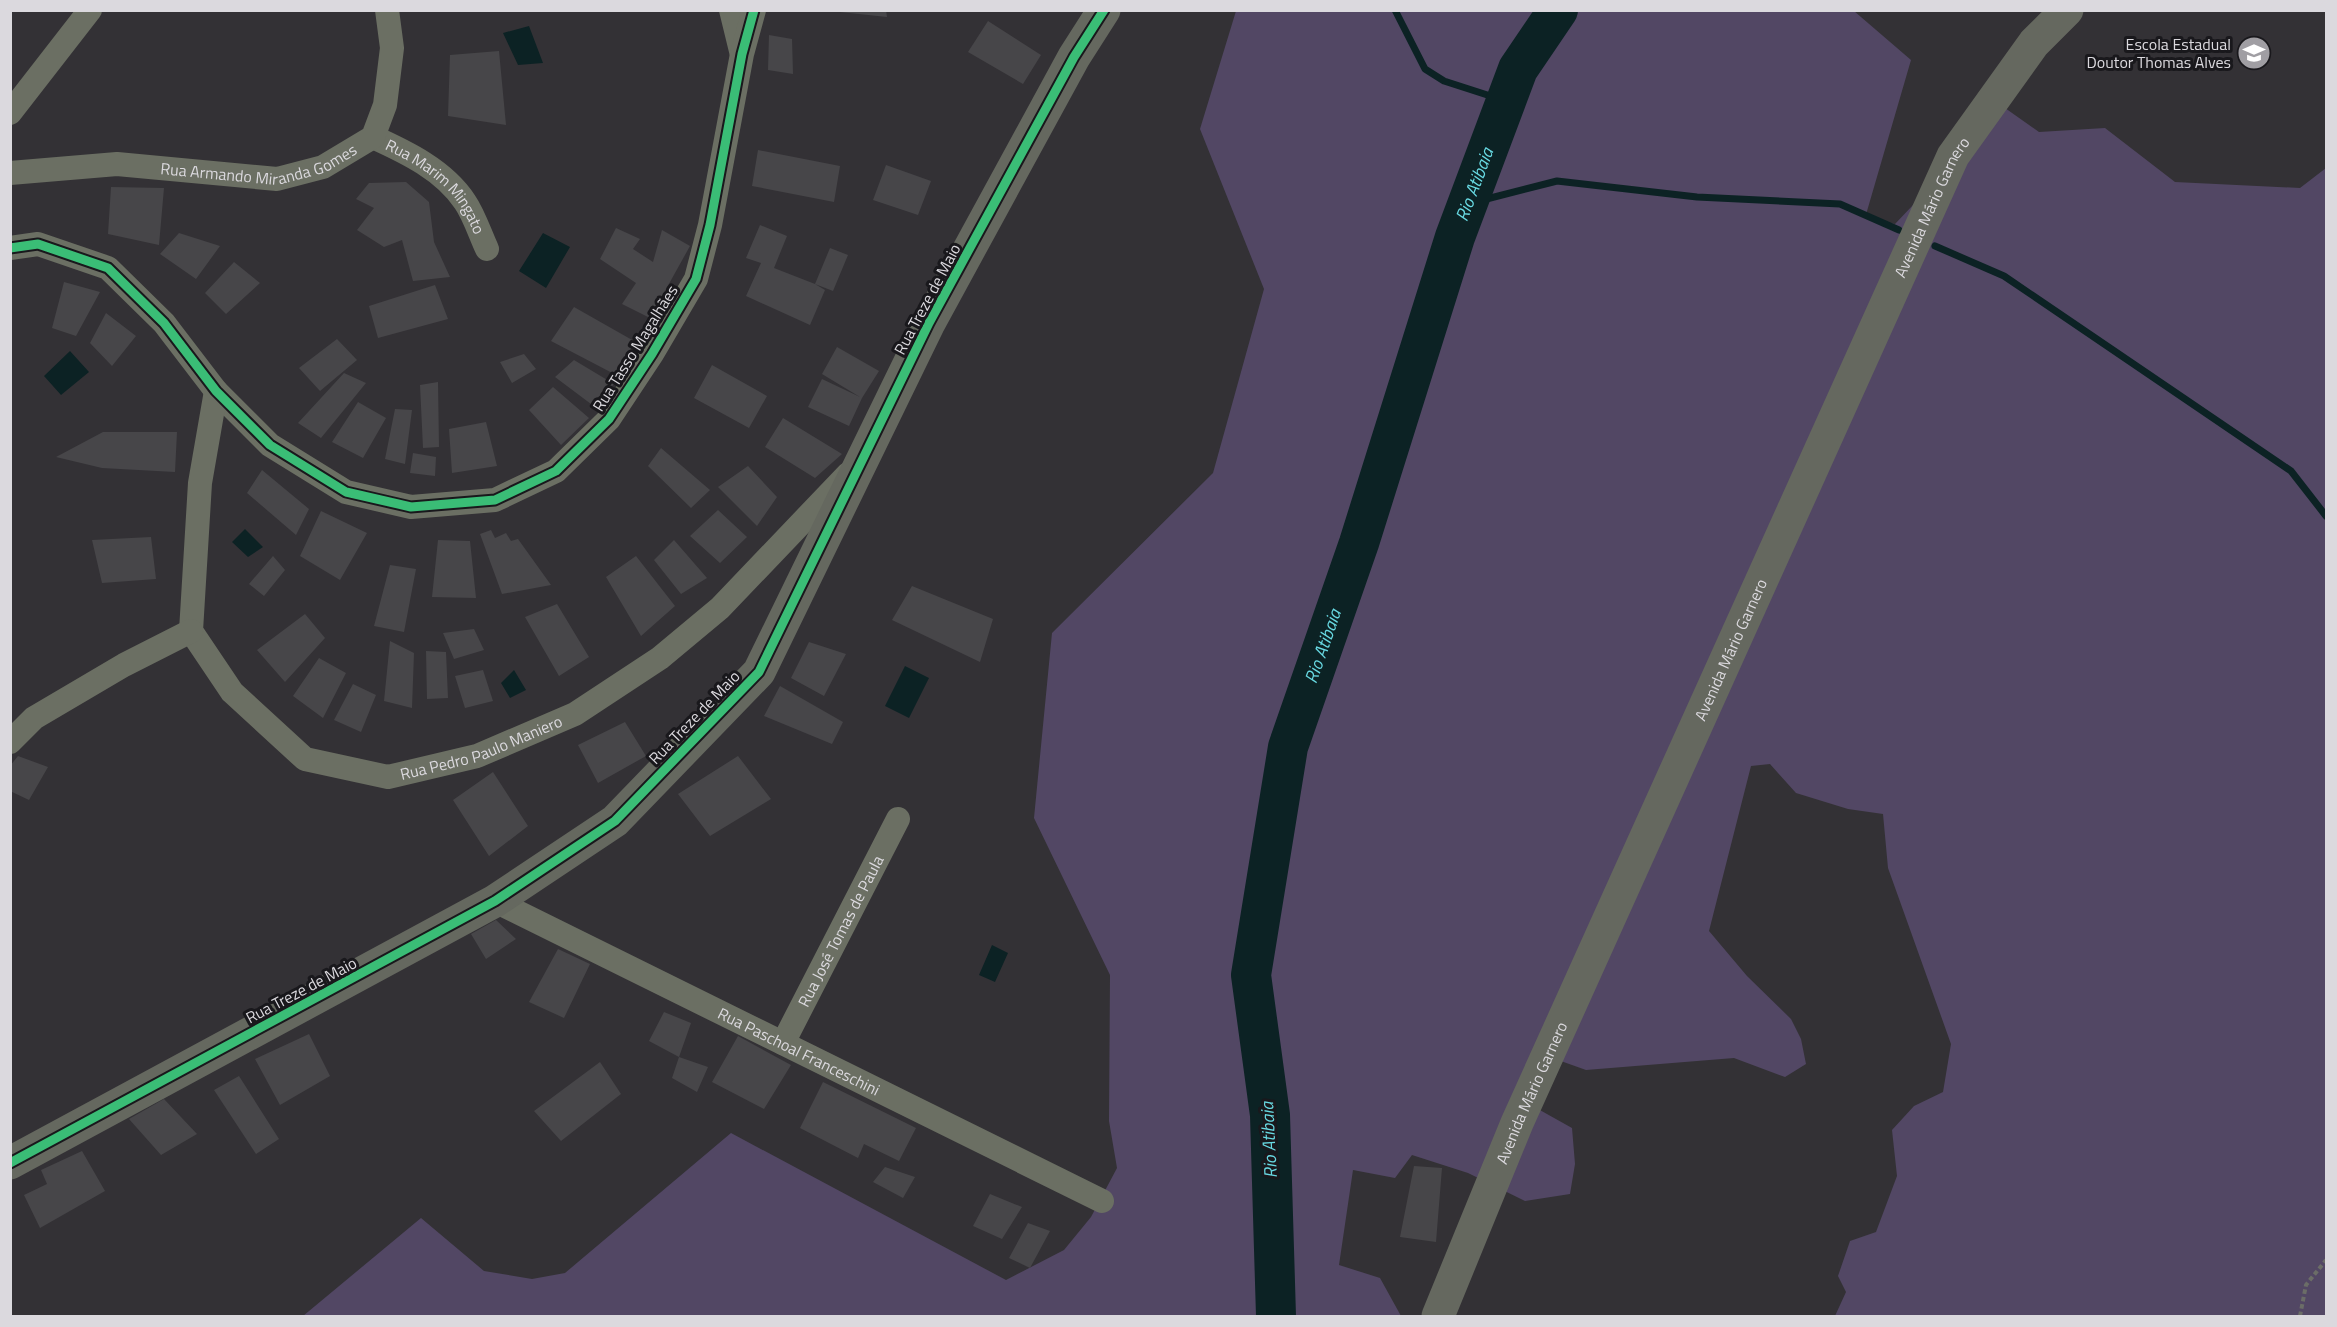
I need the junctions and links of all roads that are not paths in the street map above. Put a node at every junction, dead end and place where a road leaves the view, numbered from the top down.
1 (90, 10) edge
2 (387, 10) edge
3 (731, 10) edge
4 (754, 10) edge
5 (1104, 10) edge
6 (2067, 10) edge
7 (742, 54) junction
8 (10, 113) edge
9 (373, 137) junction
10 (10, 173) edge
11 (10, 248) edge
12 (487, 249) dead end
13 (216, 391) junction
14 (864, 458) junction
15 (191, 631) junction
16 (10, 742) edge
17 (898, 819) dead end
18 (495, 901) junction
19 (783, 1043) junction
20 (10, 1163) edge
21 (1102, 1201) dead end
22 (1438, 1317) edge

1 - 8 street
2 - 9 street, Rua Armando Miranda Gomes
3 - 7 street
4 - 7 street, Rua Tasso Magalhães
5 - 14 street, Rua Treze de Maio
6 - 22 street, Avenida Mário Garnero
7 - 13 street, Rua Tasso Magalhães
9 - 10 street, Rua Armando Miranda Gomes
9 - 12 street, Rua Marim Mingato
11 - 13 street, Rua Tasso Magalhães
13 - 15 street
14 - 15 street, Rua Pedro Paulo Maniero
14 - 18 street, Rua Treze de Maio
15 - 16 street
17 - 19 street, Rua José Tomas de Paula
18 - 19 street, Rua Paschoal Franceschini
18 - 20 street, Rua Treze de Maio
19 - 21 street, Rua Paschoal Franceschini

